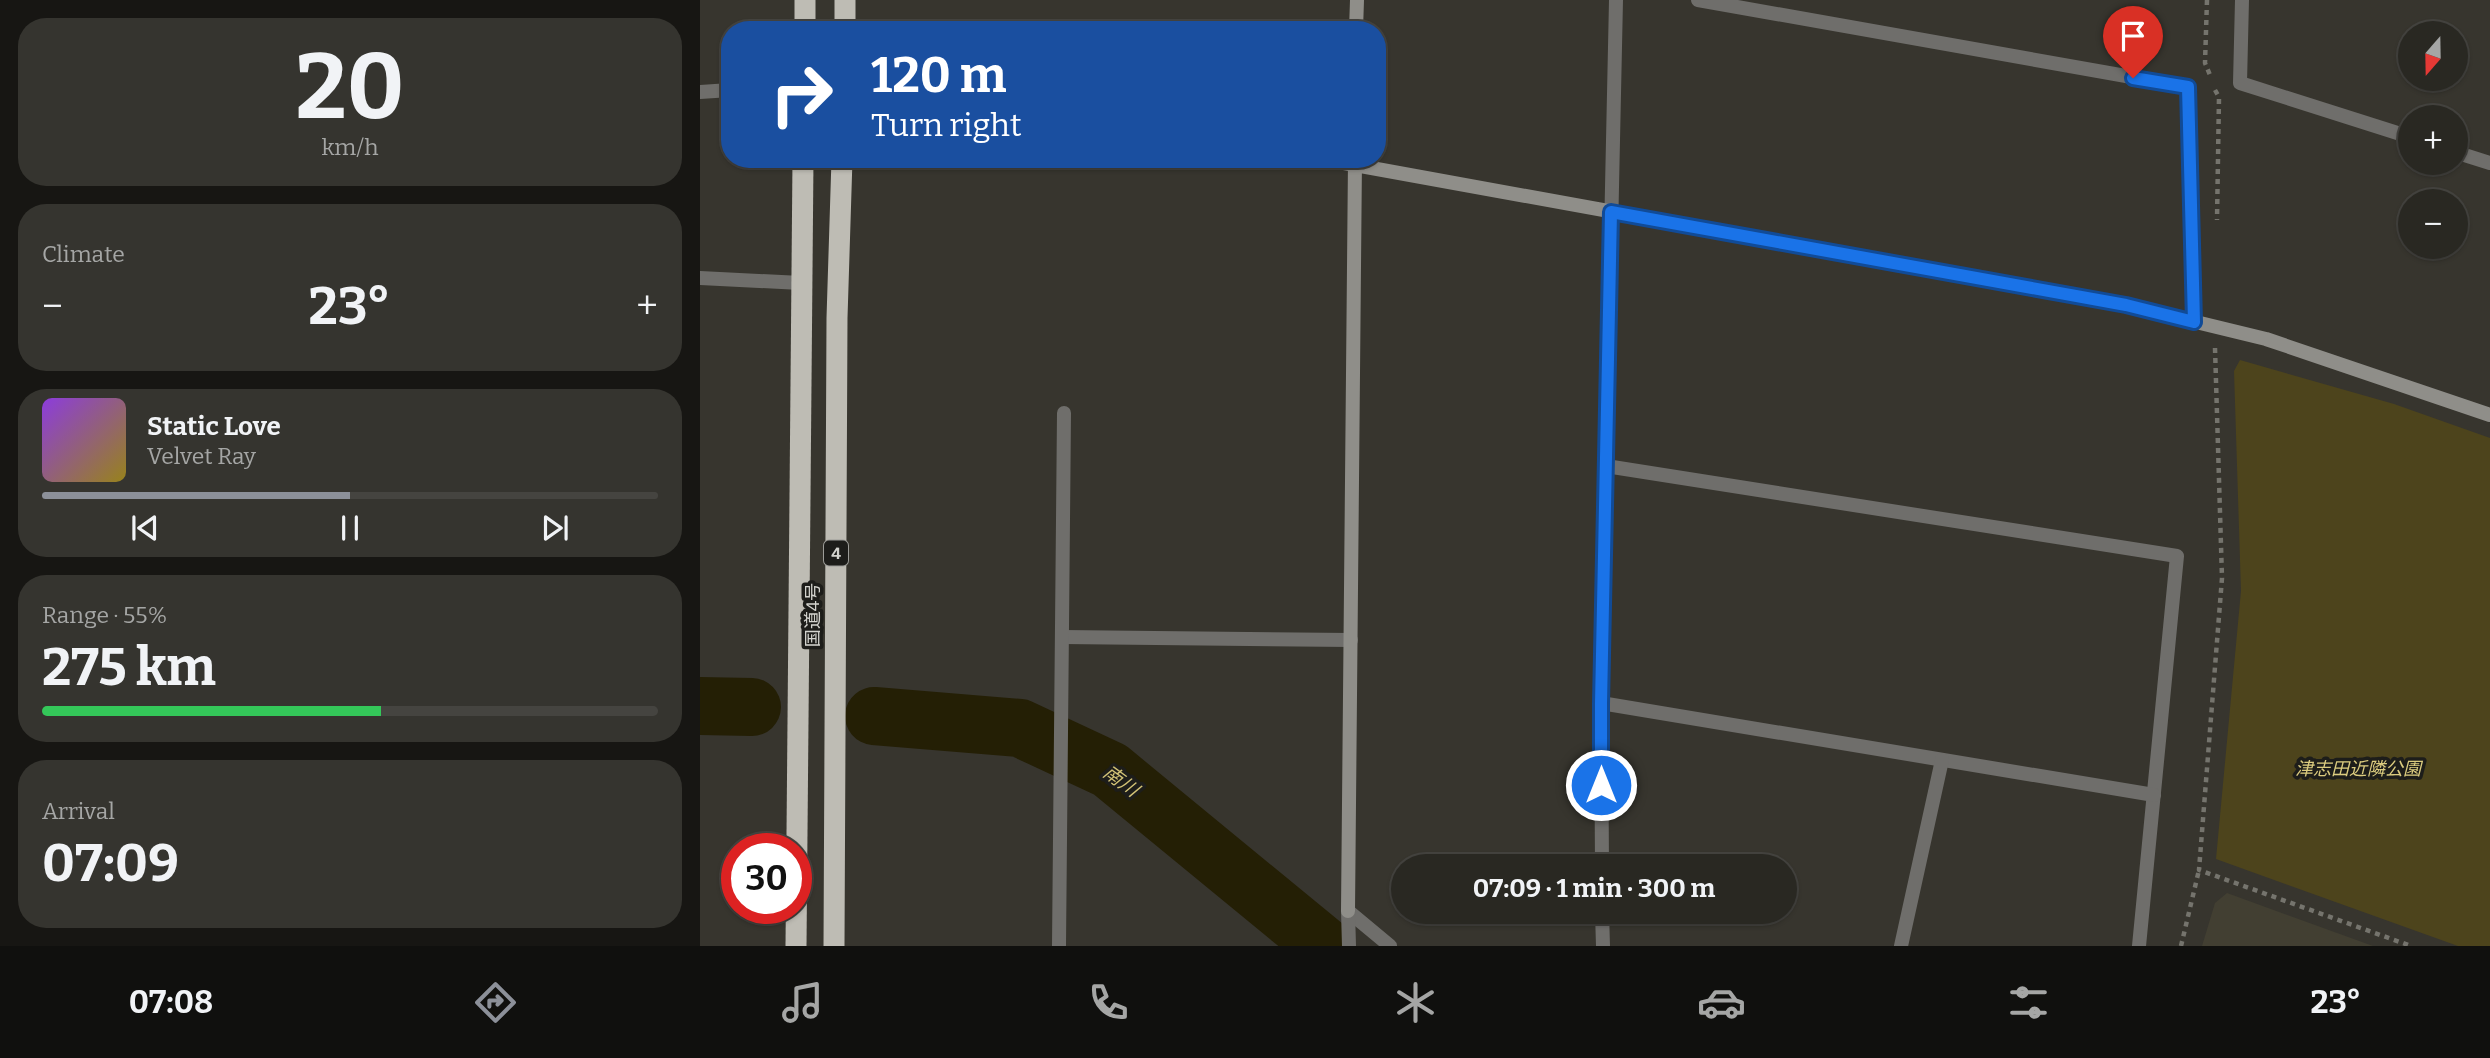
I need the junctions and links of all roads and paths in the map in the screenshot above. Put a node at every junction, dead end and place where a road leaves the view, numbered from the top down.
1 (805, 0) edge
2 (845, 0) edge
3 (1357, 0) edge
4 (1616, 0) edge
5 (1698, 0) edge
6 (2242, 0) edge
7 (805, 21) edge
8 (845, 21) edge
9 (1356, 21) edge
10 (721, 91) edge
11 (700, 92) edge
12 (2398, 133) edge
13 (2468, 156) edge
14 (2490, 163) edge
15 (803, 168) edge
16 (842, 168) edge
17 (1355, 168) edge
18 (1381, 168) edge
19 (1611, 212) junction
20 (700, 278) edge
21 (800, 283) junction
22 (2194, 322) junction
23 (2216, 327) junction
24 (1064, 412) dead end
25 (2490, 415) edge
26 (1606, 466) junction
27 (1062, 637) junction
28 (1351, 640) junction
29 (1601, 703) junction
30 (1942, 760) junction
31 (2154, 795) junction
32 (1602, 854) edge
33 (2199, 870) junction
34 (1348, 911) junction
35 (1602, 924) edge
36 (796, 946) edge
37 (834, 946) edge
38 (1059, 946) edge
39 (1349, 946) edge
40 (1390, 946) edge
41 (1603, 946) edge
42 (1902, 946) edge
43 (2139, 946) edge
44 (2181, 946) edge
45 (2411, 946) edge

1 - 7 highway
2 - 8 highway
3 - 9 street
4 - 19 street
5 - 22 street
6 - 12 street
10 - 11 street
13 - 14 street
15 - 21 highway, 国道4号 / 4
16 - 37 highway, 国道4号 / 4
17 - 28 street
18 - 19 street
19 - 22 street
19 - 26 street
20 - 21 street
21 - 36 highway, 国道4号 / 4
22 - 23 street
23 - 25 street
23 - 33 path
24 - 27 street
26 - 29 street
26 - 31 street
27 - 28 street
27 - 38 street
28 - 34 street
29 - 30 street
29 - 32 street
30 - 31 street
30 - 42 street
31 - 43 street
33 - 44 path
33 - 45 path
34 - 39 street
34 - 40 street
35 - 41 street

